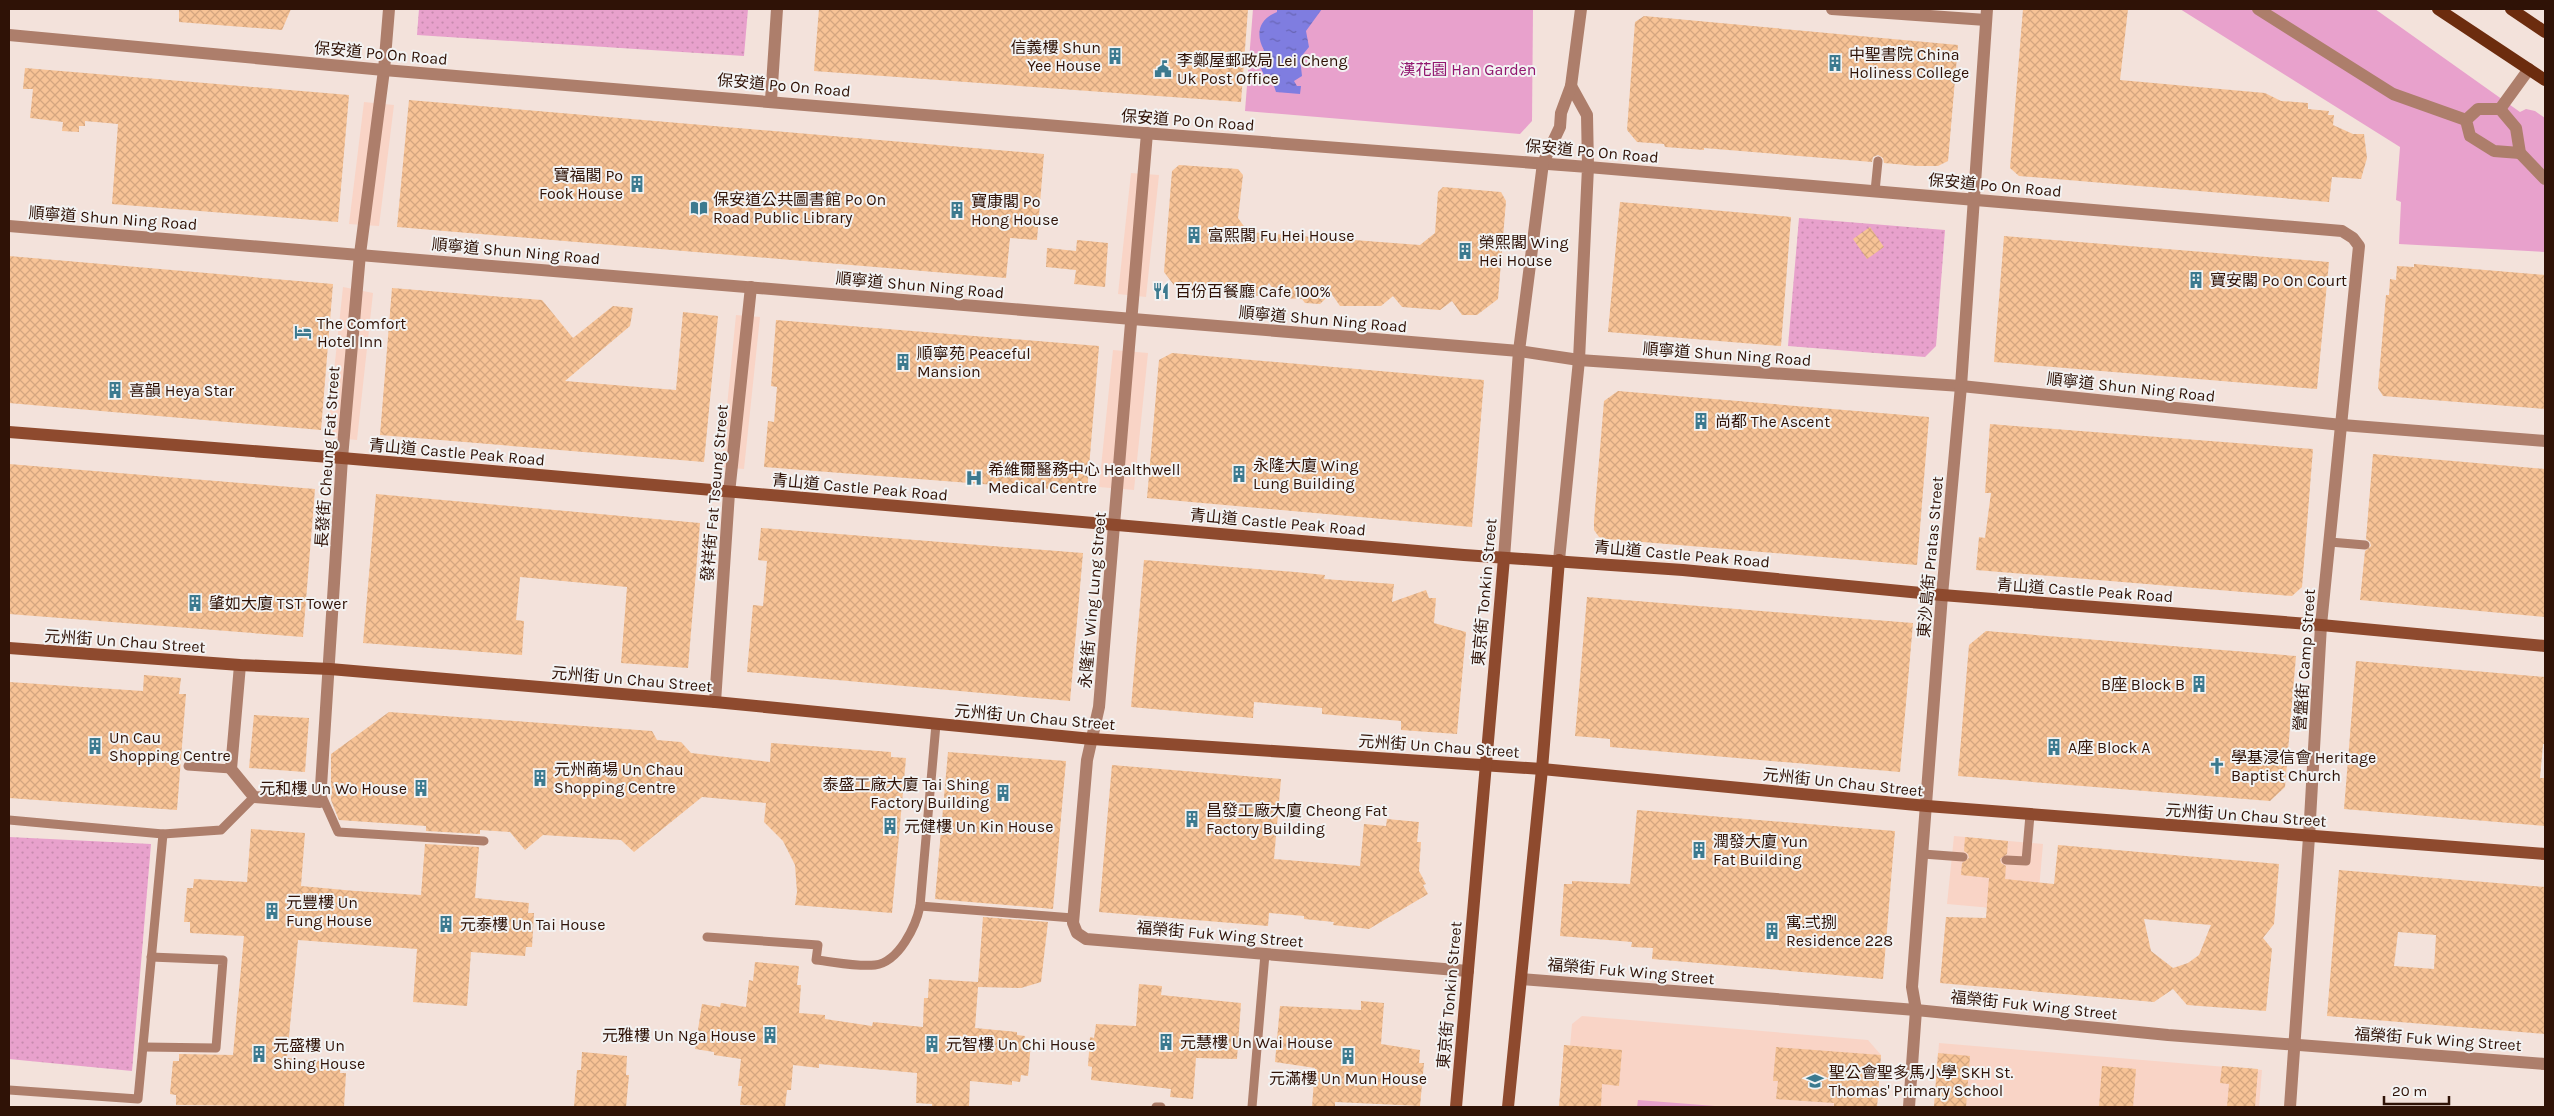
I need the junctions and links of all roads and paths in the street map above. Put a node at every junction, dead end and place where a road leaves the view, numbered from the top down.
1 (389, 9) edge
2 (777, 9) edge
3 (1581, 9) edge
4 (1832, 9) edge
5 (2258, 9) edge
6 (2438, 9) edge
7 (2511, 9) edge
8 (1987, 14) edge
9 (2545, 32) edge
10 (9, 35) edge
11 (2529, 69) junction
12 (384, 70) junction
13 (2545, 80) edge
14 (1571, 86) junction
15 (771, 100) junction
16 (2500, 109) junction
17 (2466, 120) junction
18 (1147, 133) junction
19 (2520, 153) junction
20 (1878, 161) dead end
21 (1543, 162) junction
22 (1588, 167) junction
23 (2545, 179) edge
24 (1875, 191) junction
25 (1974, 200) junction
26 (9, 226) edge
27 (2359, 246) joint
28 (360, 254) junction
29 (751, 286) junction
30 (1132, 320) junction
31 (1519, 351) junction
32 (1579, 360) junction
33 (1961, 386) junction
34 (2342, 425) junction
35 (9, 432) edge
36 (2545, 441) edge
37 (342, 458) junction
38 (729, 492) junction
39 (1114, 525) junction
40 (2330, 542) junction
41 (2365, 545) dead end
42 (1504, 558) junction
43 (1559, 560) junction
44 (1942, 595) junction
45 (2321, 625) junction
46 (2545, 646) edge
47 (9, 648) edge
48 (240, 665) junction
49 (330, 669) junction
50 (714, 702) junction
51 (936, 724) junction
52 (1092, 739) junction
53 (1486, 765) junction
54 (188, 766) dead end
55 (231, 769) junction
56 (1542, 769) junction
57 (321, 794) junction
58 (254, 797) junction
59 (1927, 806) junction
60 (2030, 815) junction
61 (9, 820) edge
62 (163, 834) junction
63 (2309, 837) junction
64 (484, 841) dead end
65 (1923, 854) junction
66 (2545, 854) edge
67 (1963, 857) dead end
68 (2006, 860) dead end
69 (920, 906) junction
70 (1073, 918) junction
71 (707, 937) dead end
72 (1265, 954) junction
73 (151, 957) junction
74 (1468, 971) junction
75 (1520, 979) junction
76 (1916, 1010) junction
77 (2294, 1045) junction
78 (144, 1047) junction
79 (2545, 1064) edge
80 (9, 1090) edge
81 (1156, 1107) edge
82 (1161, 1107) edge
83 (1252, 1107) edge
84 (1456, 1107) edge
85 (1508, 1107) edge
86 (1909, 1107) edge
87 (2290, 1107) edge

1 - 12 street, 長發街 Cheung Fat Street
2 - 15 street
3 - 14 street, 東京街 Tonkin Street
4 - 8 street
5 - 17 street
6 - 11 main road
7 - 9 main road
8 - 25 street, 東沙島街 Pratas Street
10 - 12 street, 保安道 Po On Road
11 - 13 main road
11 - 16 street
12 - 15 street, 保安道 Po On Road
12 - 28 street, 長發街 Cheung Fat Street
14 - 21 street, 東京街 Tonkin Street
14 - 22 street
15 - 18 street, 保安道 Po On Road
16 - 17 street
16 - 19 street
17 - 19 street
18 - 21 street, 保安道 Po On Road
18 - 30 street, 永隆街 Wing Lung Street
19 - 23 street
20 - 24 lane
21 - 22 street, 保安道 Po On Road
21 - 31 street, 東京街 Tonkin Street
22 - 24 street, 保安道 Po On Road
22 - 32 street
24 - 25 street, 保安道 Po On Road
25 - 27 street, 保安道 Po On Road
25 - 33 street, 東沙島街 Pratas Street
26 - 28 street, 順寧道 Shun Ning Road
27 - 34 street, 營盤街 Camp Street
28 - 29 street, 順寧道 Shun Ning Road
28 - 37 street, 長發街 Cheung Fat Street
29 - 30 street, 順寧道 Shun Ning Road
29 - 38 street, 發祥街 Fat Tseung Street
30 - 31 street, 順寧道 Shun Ning Road
30 - 39 street, 永隆街 Wing Lung Street
31 - 32 street, 順寧道 Shun Ning Road
31 - 42 street, 東京街 Tonkin Street
32 - 33 street, 順寧道 Shun Ning Road
32 - 43 street
33 - 34 street, 順寧道 Shun Ning Road
33 - 44 street, 東沙島街 Pratas Street
34 - 36 street, 順寧道 Shun Ning Road
34 - 40 street, 營盤街 Camp Street
35 - 37 main road, 青山道 Castle Peak Road
37 - 38 main road, 青山道 Castle Peak Road
37 - 49 street, 長發街 Cheung Fat Street
38 - 39 main road, 青山道 Castle Peak Road
38 - 50 street, 發祥街 Fat Tseung Street
39 - 42 main road, 青山道 Castle Peak Road
39 - 52 street, 永隆街 Wing Lung Street
40 - 41 lane
40 - 45 street, 營盤街 Camp Street
42 - 43 main road, 青山道 Castle Peak Road
42 - 53 main road, 東京街 Tonkin Street
43 - 44 main road, 青山道 Castle Peak Road
43 - 56 main road
44 - 45 main road, 青山道 Castle Peak Road
44 - 59 street, 東沙島街 Pratas Street
45 - 46 main road, 青山道 Castle Peak Road
45 - 63 street, 營盤街 Camp Street
47 - 48 main road, 元州街 Un Chau Street
48 - 49 main road, 元州街 Un Chau Street
48 - 55 street
49 - 50 main road, 元州街 Un Chau Street
49 - 57 street
50 - 51 main road, 元州街 Un Chau Street
51 - 52 main road, 元州街 Un Chau Street
51 - 69 lane
52 - 53 main road, 元州街 Un Chau Street
52 - 70 street, 永隆街 Wing Lung Street
53 - 56 main road, 元州街 Un Chau Street
53 - 74 main road, 東京街 Tonkin Street
54 - 55 lane
55 - 58 street
56 - 59 main road, 元州街 Un Chau Street
56 - 75 main road
57 - 58 street
57 - 64 lane
58 - 62 lane
59 - 60 main road, 元州街 Un Chau Street
59 - 65 street, 東沙島街 Pratas Street
60 - 63 main road, 元州街 Un Chau Street
60 - 68 lane
61 - 62 lane
62 - 73 lane
63 - 66 main road, 元州街 Un Chau Street
63 - 77 street, 營盤街 Camp Street
65 - 67 lane
65 - 76 street, 東沙島街 Pratas Street
69 - 70 lane
69 - 71 lane
70 - 72 street, 福榮街 Fuk Wing Street
72 - 74 street, 福榮街 Fuk Wing Street
72 - 83 lane
73 - 78 lane
73 - 78 lane
74 - 84 main road, 東京街 Tonkin Street
75 - 76 street, 福榮街 Fuk Wing Street
75 - 85 main road
76 - 77 street, 福榮街 Fuk Wing Street
76 - 86 street, 東沙島街 Pratas Street
77 - 79 street, 福榮街 Fuk Wing Street
77 - 87 street, 營盤街 Camp Street
78 - 80 lane
81 - 82 lane

